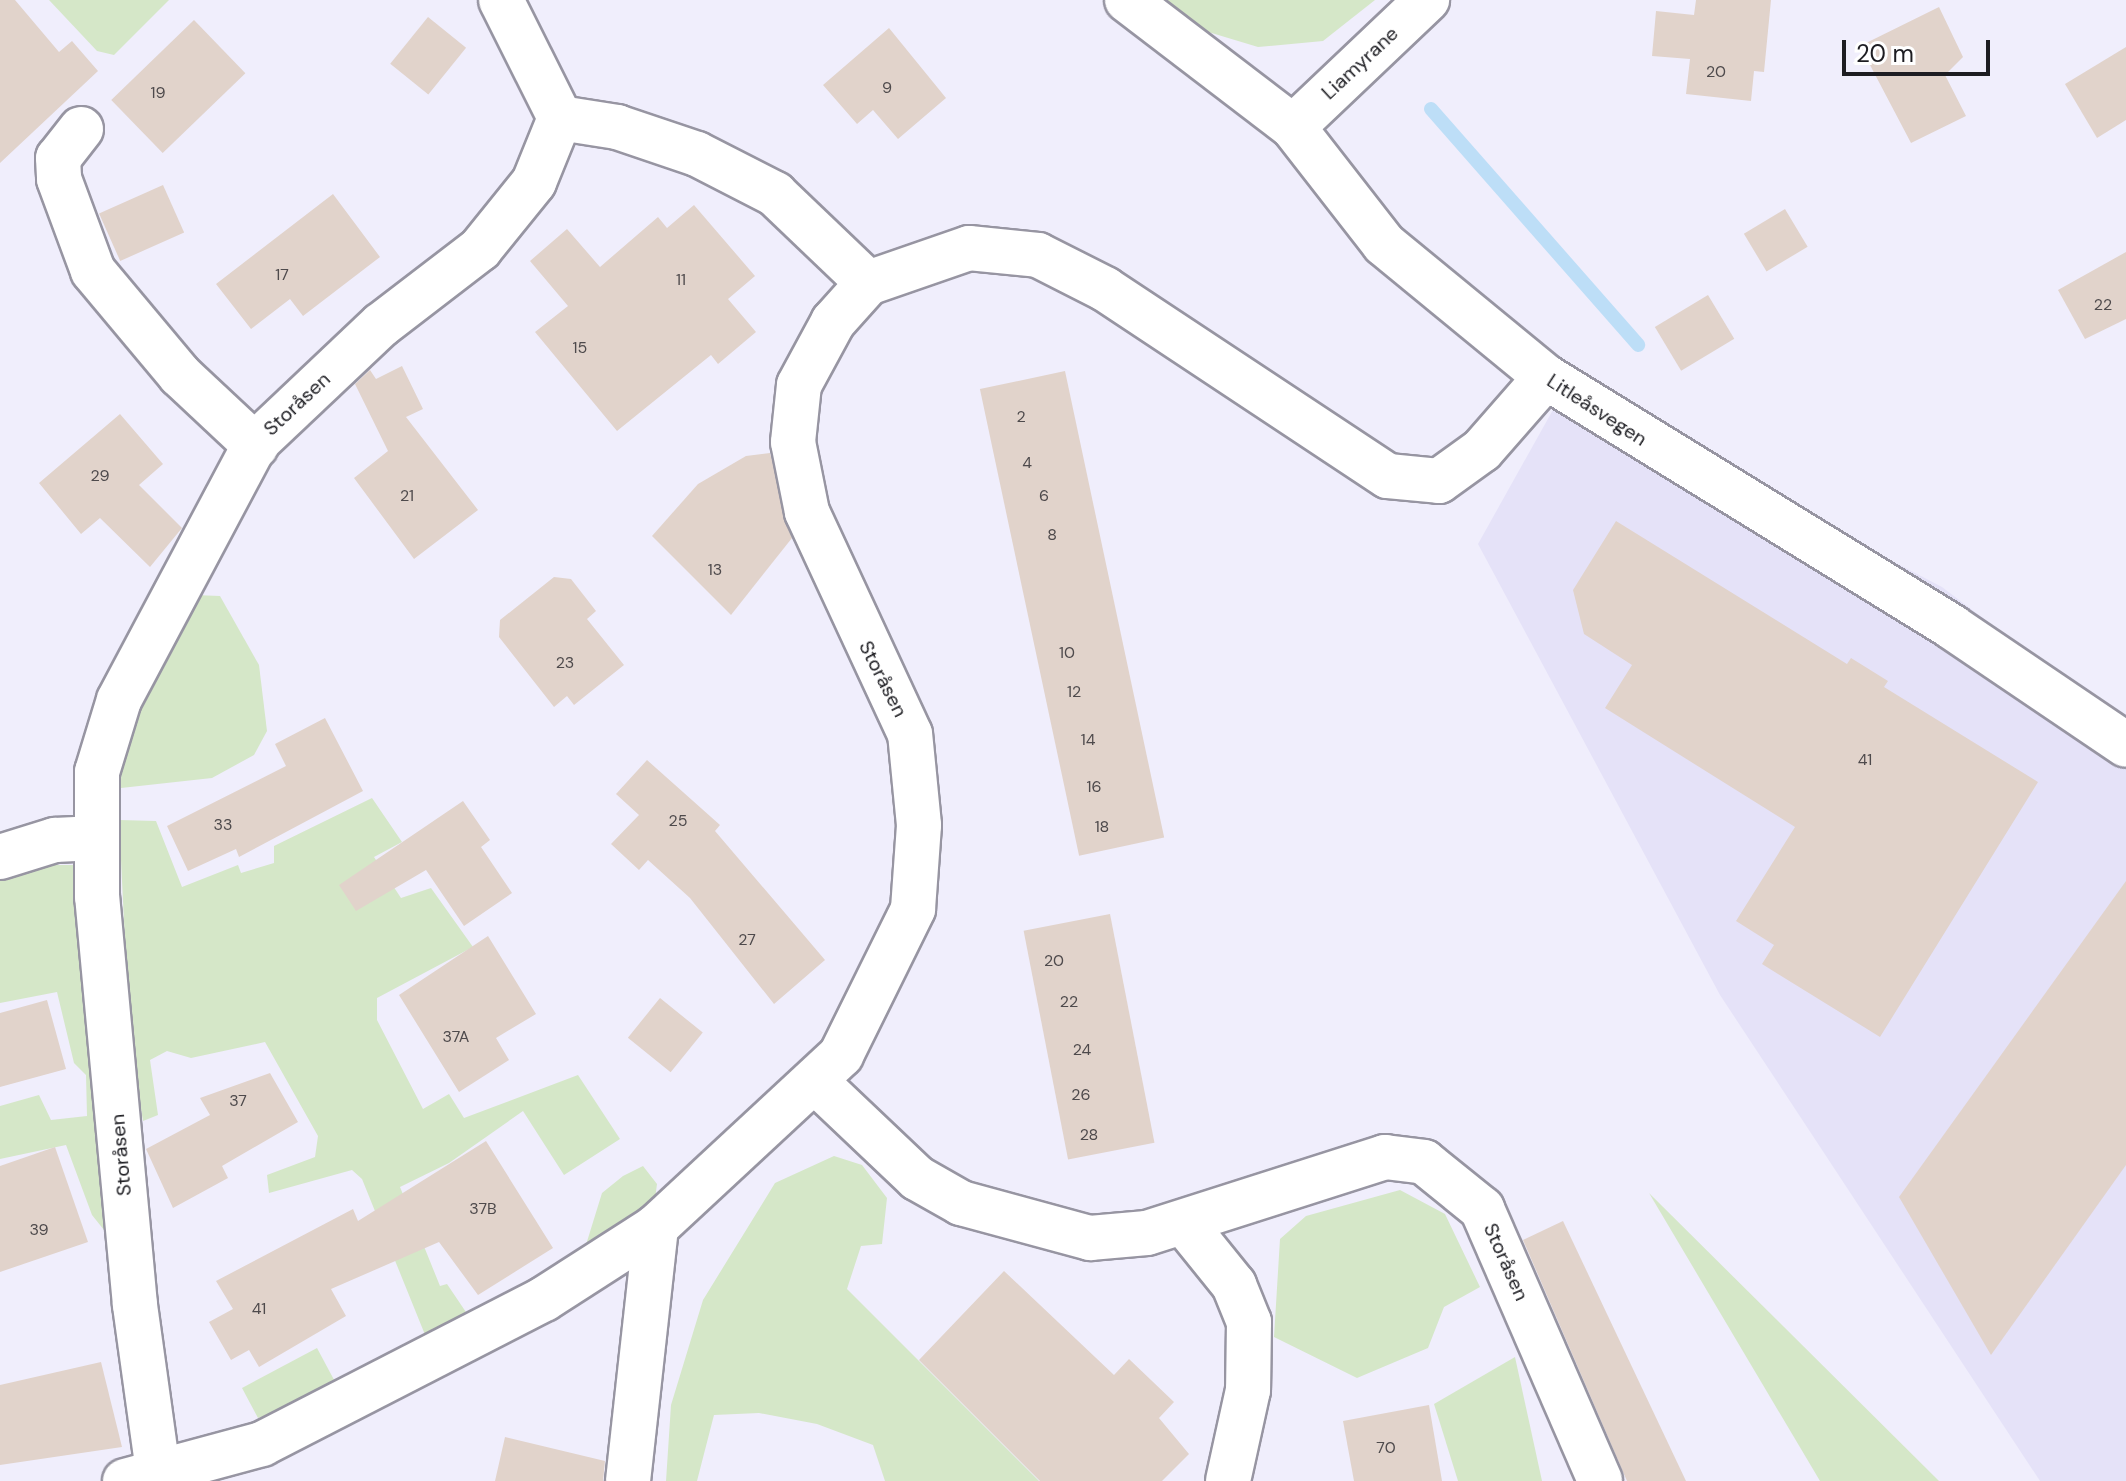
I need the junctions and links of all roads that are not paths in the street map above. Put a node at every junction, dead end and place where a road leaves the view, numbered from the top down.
1 (501, 0) edge
2 (1127, 0) edge
3 (1427, 0) edge
4 (560, 118) junction
5 (1293, 127) junction
6 (81, 129) dead end
7 (868, 283) junction
8 (1546, 377) junction
9 (256, 446) junction
10 (2126, 745) edge
11 (96, 838) junction
12 (0, 857) edge
13 (818, 1084) junction
14 (1184, 1223) junction
15 (656, 1227) junction
16 (258, 1463) edge
17 (142, 1476) edge
18 (628, 1481) edge
19 (1228, 1481) edge
20 (1600, 1481) edge

1 - 4 street
2 - 5 street, Litleåsvegen
3 - 5 street, Liamyrane
4 - 7 street
4 - 9 street, Storåsen
5 - 8 street, Litleåsvegen
6 - 9 street, Storåsen
7 - 8 street, Storåsen
7 - 13 street, Storåsen
8 - 10 street, Litleåsvegen
9 - 11 street, Storåsen
11 - 12 street
11 - 17 street, Storåsen
13 - 14 street, Storåsen
13 - 15 street, Storåsen
14 - 19 street
14 - 20 street, Storåsen
15 - 16 street, Storåsen
15 - 18 street
16 - 17 street, Storåsen

